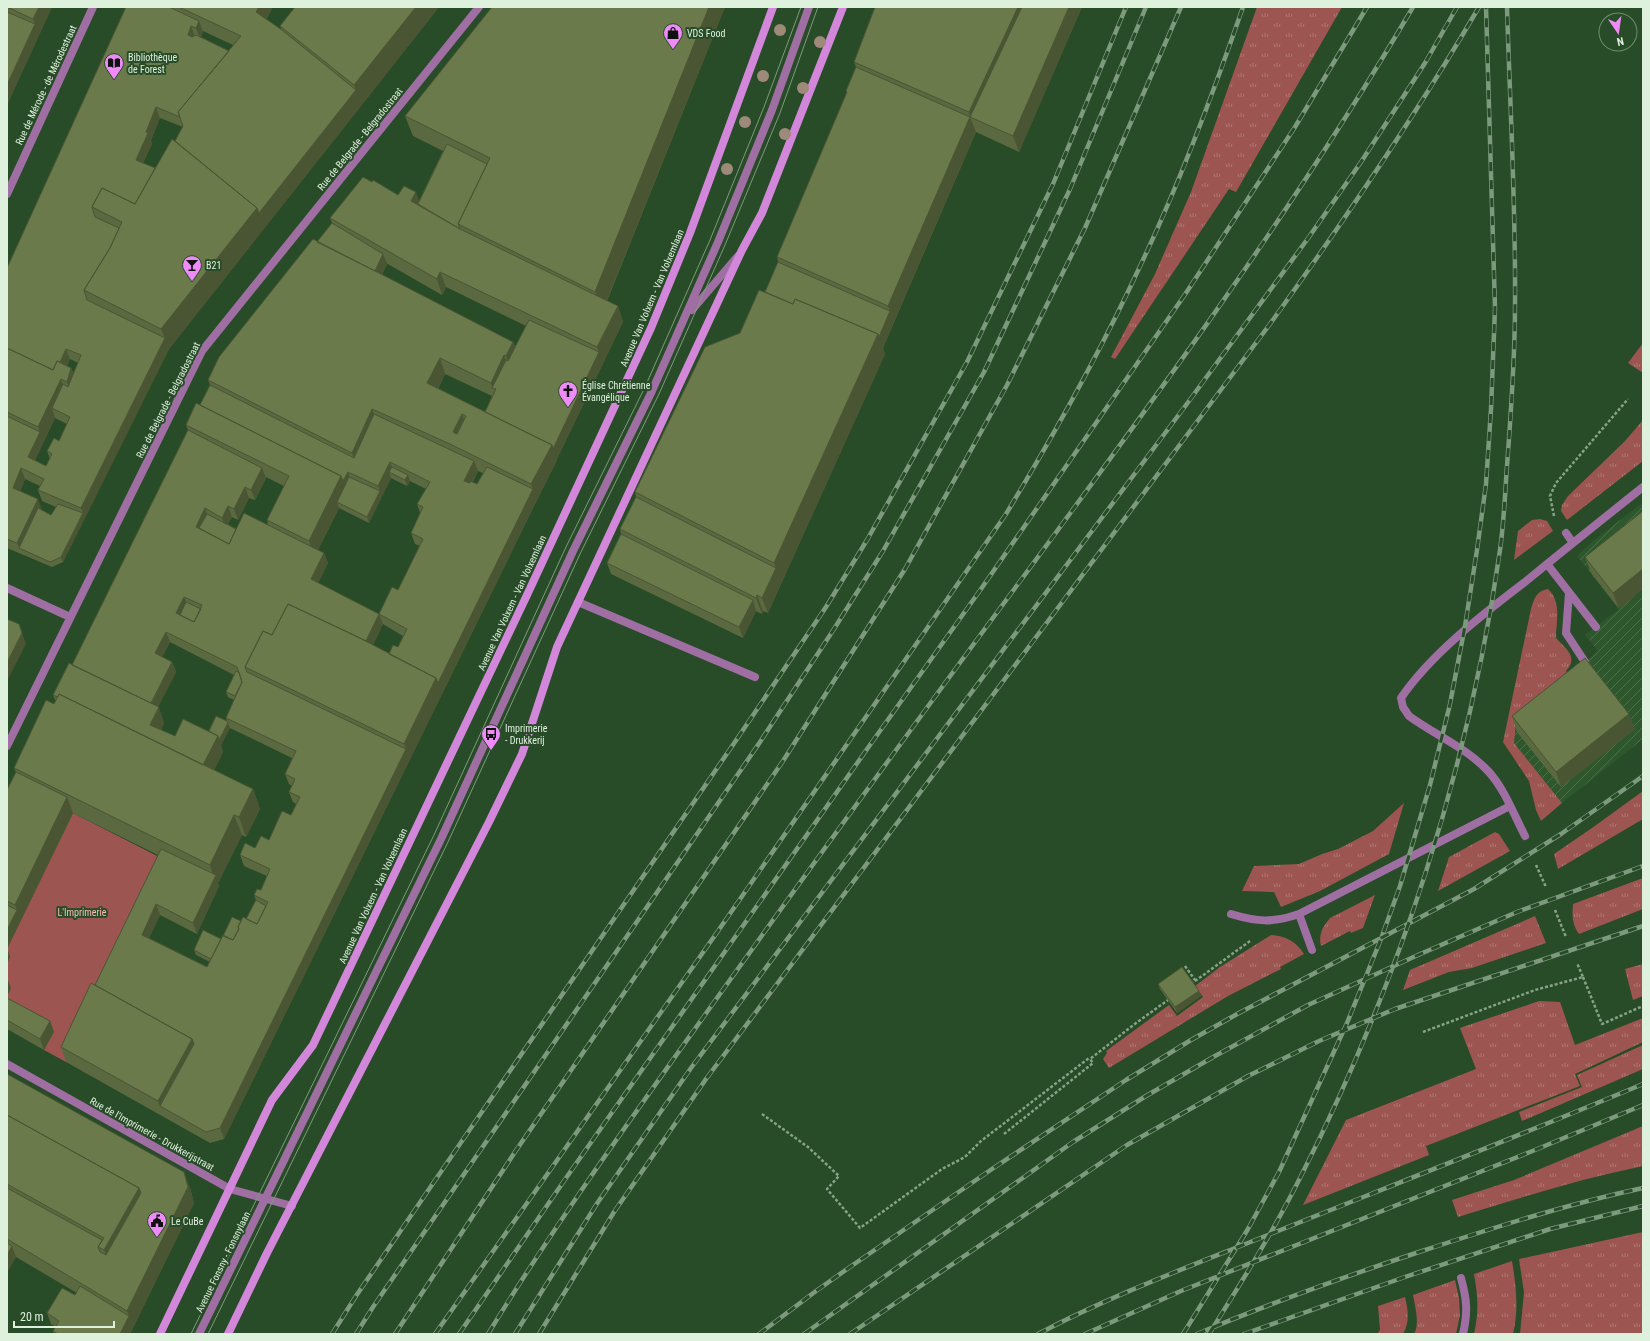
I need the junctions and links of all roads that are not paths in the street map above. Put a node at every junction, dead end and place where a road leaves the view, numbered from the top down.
1 (93, 7) edge
2 (478, 7) edge
3 (773, 7) edge
4 (809, 7) edge
5 (843, 7) edge
6 (7, 194) edge
7 (742, 250) junction
8 (685, 318) junction
9 (1643, 487) edge
10 (1566, 533) road end
11 (1573, 543) junction
12 (1547, 564) junction
13 (7, 588) edge
14 (1569, 593) junction
15 (578, 602) junction
16 (70, 617) junction
17 (1596, 626) dead end
18 (1585, 662) edge
19 (755, 677) dead end
20 (7, 746) edge
21 (1510, 806) junction
22 (1525, 836) dead end
23 (1231, 914) dead end
24 (1299, 914) junction
25 (1312, 950) dead end
26 (7, 1064) edge
27 (230, 1188) junction
28 (265, 1199) junction
29 (292, 1206) junction
30 (1461, 1278) dead end
31 (160, 1334) edge
32 (199, 1334) edge
33 (228, 1334) edge
34 (1463, 1334) edge

1 - 6 street, Rue de Mérode - de Mérodestraat
2 - 16 street, Rue de Belgrade - Belgradostraat
3 - 27 main road, Avenue Van Volxem - Van Volxemlaan
4 - 8 street
5 - 7 main road
7 - 8 street
7 - 15 main road
8 - 28 street
9 - 11 street
10 - 11 street
11 - 12 street
12 - 14 street
12 - 21 street
13 - 16 street
14 - 17 street
14 - 18 street
15 - 19 street
15 - 29 main road
16 - 20 street, Rue de Belgrade - Belgradostraat
21 - 22 street
21 - 24 street
23 - 24 street
24 - 25 street
26 - 27 street, Rue de l'Imprimerie - Drukkerijstraat
27 - 28 street, Rue de l'Imprimerie - Drukkerijstraat
27 - 31 main road
28 - 29 street, Rue de l'Imprimerie - Drukkerijstraat
28 - 32 street, Avenue Fonsny - Fonsnylaan
29 - 33 main road
30 - 34 street

